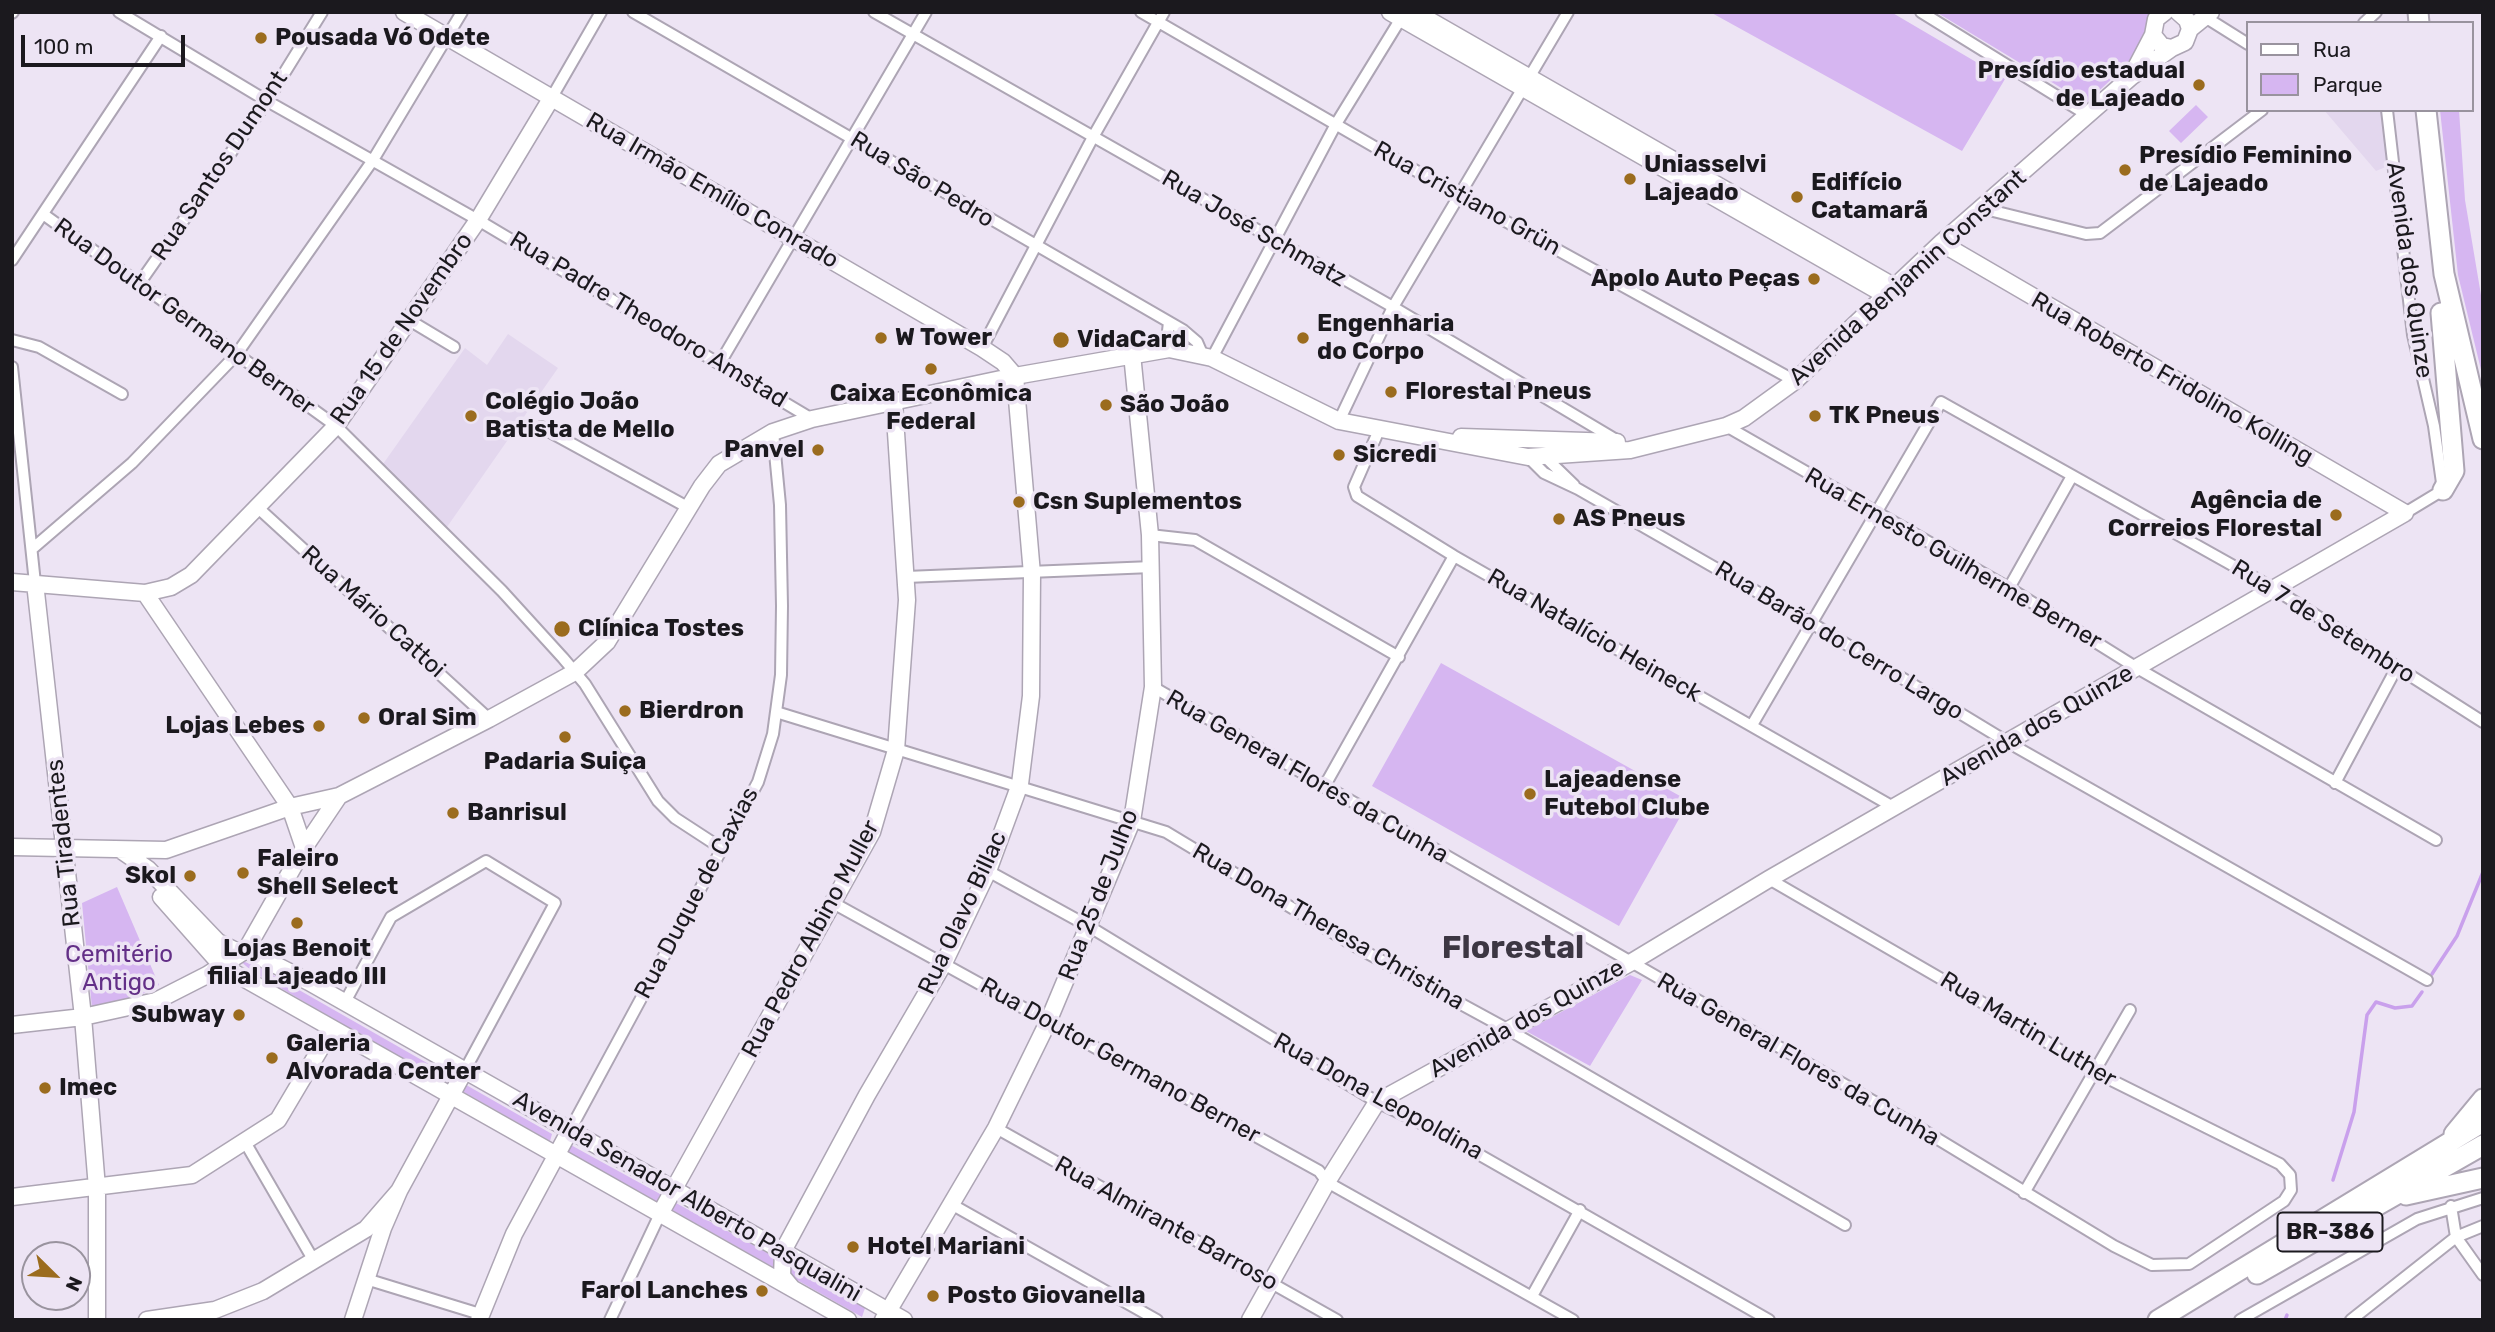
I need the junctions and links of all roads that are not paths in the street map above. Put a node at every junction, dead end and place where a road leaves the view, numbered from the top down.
1 (118, 12) edge
2 (322, 12) edge
3 (404, 12) edge
4 (462, 12) edge
5 (601, 12) edge
6 (633, 12) edge
7 (874, 12) edge
8 (926, 12) edge
9 (1141, 12) edge
10 (1568, 12) edge
11 (1921, 12) edge
12 (2165, 12) edge
13 (2178, 12) edge
14 (1403, 14) edge
15 (2208, 15) edge
16 (1161, 17) edge
17 (2190, 29) junction
18 (914, 34) junction
19 (2153, 34) junction
20 (161, 36) junction
21 (448, 36) junction
22 (2246, 43) edge
23 (2172, 48) junction
24 (2131, 77) junction
25 (1524, 81) junction
26 (552, 97) junction
27 (267, 101) junction
28 (2259, 112) edge
29 (2387, 112) edge
30 (2426, 112) edge
31 (2089, 116) junction
32 (1336, 124) junction
33 (1093, 137) junction
34 (853, 139) junction
35 (373, 160) junction
36 (1458, 195) junction
37 (1981, 208) junction
38 (43, 214) junction
39 (478, 220) junction
40 (792, 237) junction
41 (1272, 240) junction
42 (1941, 243) junction
43 (1035, 247) junction
44 (12, 260) edge
45 (2444, 274) junction
46 (139, 284) junction
47 (1891, 292) junction
48 (1393, 307) junction
49 (409, 320) junction
50 (1169, 322) junction
51 (12, 340) edge
52 (454, 347) dead end
53 (982, 348) junction
54 (1166, 349) junction
55 (1132, 354) junction
56 (236, 355) junction
57 (1207, 357) junction
58 (720, 363) junction
59 (12, 369) edge
60 (1015, 376) junction
61 (1795, 381) junction
62 (122, 394) dead end
63 (894, 402) junction
64 (812, 419) junction
65 (1339, 421) junction
66 (335, 426) junction
67 (1726, 426) junction
68 (541, 427) dead end
69 (1379, 430) junction
70 (773, 432) junction
71 (2483, 439) edge
72 (1625, 446) junction
73 (1535, 448) junction
74 (2072, 476) junction
75 (2443, 490) junction
76 (256, 506) junction
77 (689, 508) junction
78 (1875, 513) junction
79 (2405, 513) junction
80 (1150, 535) junction
81 (32, 549) junction
82 (1454, 556) junction
83 (1152, 567) junction
84 (1032, 574) junction
85 (906, 578) junction
86 (12, 582) edge
87 (35, 583) junction
88 (2009, 588) junction
89 (2273, 588) junction
90 (145, 593) junction
91 (1812, 624) junction
92 (1399, 657) junction
93 (2397, 667) junction
94 (2137, 668) junction
95 (575, 672) junction
96 (1153, 687) junction
97 (776, 712) junction
98 (489, 719) junction
99 (2483, 722) edge
100 (1752, 725) junction
101 (2009, 743) junction
102 (896, 750) junction
103 (2335, 783) junction
104 (1020, 784) junction
105 (1324, 786) junction
106 (339, 796) junction
107 (290, 807) junction
108 (1895, 808) junction
109 (1132, 821) junction
110 (2435, 840) dead end
111 (12, 847) edge
112 (304, 848) junction
113 (721, 848) junction
114 (65, 849) junction
115 (163, 850) junction
116 (116, 851) junction
117 (988, 871) junction
118 (143, 872) junction
119 (1769, 879) junction
120 (835, 904) junction
121 (1090, 928) junction
122 (246, 950) junction
123 (944, 963) junction
124 (1630, 963) junction
125 (222, 966) junction
126 (2427, 980) dead end
127 (345, 1002) junction
128 (2130, 1010) dead end
129 (83, 1017) junction
130 (1048, 1022) junction
131 (12, 1025) edge
132 (1507, 1029) junction
133 (332, 1030) junction
134 (464, 1070) junction
135 (2095, 1072) junction
136 (450, 1096) junction
137 (2483, 1099) edge
138 (1377, 1102) junction
139 (2483, 1122) edge
140 (996, 1128) junction
141 (570, 1130) junction
142 (244, 1142) junction
143 (2447, 1142) junction
144 (2483, 1145) edge
145 (556, 1155) junction
146 (2483, 1178) edge
147 (1327, 1182) junction
148 (97, 1188) junction
149 (674, 1189) junction
150 (2024, 1193) junction
151 (12, 1197) edge
152 (2388, 1198) junction
153 (2483, 1198) edge
154 (951, 1204) junction
155 (2451, 1206) junction
156 (1580, 1210) junction
157 (660, 1214) junction
158 (1845, 1224) dead end
159 (2483, 1226) edge
160 (371, 1232) junction
161 (2456, 1237) junction
162 (783, 1251) junction
163 (314, 1261) junction
164 (2152, 1265) joint
165 (2483, 1275) edge
166 (366, 1279) junction
167 (1270, 1283) junction
168 (792, 1288) junction
169 (1532, 1296) junction
170 (215, 1315) edge
171 (479, 1317) edge
172 (892, 1317) edge
173 (843, 1318) edge
174 (97, 1320) edge
175 (147, 1320) edge
176 (353, 1320) edge
177 (610, 1320) edge
178 (1157, 1320) edge
179 (1250, 1320) edge
180 (1337, 1320) edge
181 (1573, 1320) edge
182 (1769, 1320) edge
183 (2158, 1320) edge
184 (2177, 1320) edge
185 (2240, 1320) edge
186 (2351, 1320) edge

1 - 20 street, Rua Padre Theodoro Amstad
2 - 27 street, Rua Santos Dumont
3 - 21 street, Rua Irmão Emílio Conrado
4 - 21 street
5 - 26 street, Rua 15 de Novembro
6 - 34 street, Rua São Pedro
7 - 18 street, Rua José Schmatz
8 - 18 street
9 - 16 street, Rua Cristiano Grün
10 - 25 street
11 - 31 street
12 - 19 street, Avenida Benjamin Constant
13 - 17 street
14 - 25 street
14 - 32 street
15 - 17 street
15 - 22 street
16 - 32 street, Rua Cristiano Grün
16 - 33 street
17 - 23 street, Avenida Benjamin Constant
18 - 33 street, Rua José Schmatz
18 - 34 street
19 - 23 street
19 - 24 street, Avenida Benjamin Constant
20 - 27 street, Rua Padre Theodoro Amstad
20 - 38 street
21 - 26 street, Rua Irmão Emílio Conrado
21 - 35 street
23 - 24 street, Avenida Benjamin Constant
24 - 31 street, Avenida Benjamin Constant
25 - 36 street
25 - 47 street
26 - 39 street, Rua 15 de Novembro
26 - 40 street, Rua Irmão Emílio Conrado
27 - 35 street, Rua Padre Theodoro Amstad
27 - 46 street, Rua Santos Dumont
28 - 37 street
29 - 75 street, Avenida dos Quinze
30 - 45 highway
31 - 37 street, Avenida Benjamin Constant
32 - 36 street, Rua Cristiano Grün
32 - 41 street
33 - 41 street, Rua José Schmatz
33 - 43 street
34 - 40 street
34 - 43 street, Rua São Pedro
35 - 39 street, Rua Padre Theodoro Amstad
35 - 56 street
36 - 48 street
36 - 61 street, Rua Cristiano Grün
37 - 42 street, Avenida Benjamin Constant
38 - 44 street
38 - 46 street, Rua Doutor Germano Berner
39 - 49 street, Rua 15 de Novembro
39 - 58 street, Rua Padre Theodoro Amstad
40 - 53 street, Rua Irmão Emílio Conrado
40 - 58 street
41 - 48 street, Rua José Schmatz
41 - 57 street
42 - 47 street, Avenida Benjamin Constant
42 - 79 street, Rua Roberto Fridolino Kolling
43 - 50 street, Rua São Pedro
43 - 53 street
45 - 71 highway
45 - 75 highway
46 - 56 street, Rua Doutor Germano Berner
47 - 61 street, Avenida Benjamin Constant
48 - 65 street
48 - 72 street, Rua José Schmatz
49 - 52 street
49 - 66 street, Rua 15 de Novembro
50 - 54 street
50 - 57 street, Rua São Pedro
51 - 62 street
53 - 60 street, Rua Irmão Emílio Conrado
54 - 55 street, Avenida Benjamin Constant
54 - 57 street, Avenida Benjamin Constant
55 - 60 street, Avenida Benjamin Constant
55 - 80 street, Rua 25 de Julho
56 - 66 street, Rua Doutor Germano Berner
56 - 81 street
57 - 65 street, Avenida Benjamin Constant
58 - 64 street, Rua Padre Theodoro Amstad
59 - 81 street, Rua Tiradentes
60 - 63 street, Avenida Benjamin Constant
60 - 84 street, Rua Olavo Billac
61 - 67 street, Avenida Benjamin Constant
63 - 64 street, Avenida Benjamin Constant
63 - 85 street, Rua Pedro Albino Muller
64 - 70 street, Avenida Benjamin Constant
65 - 69 street, Avenida Benjamin Constant
66 - 76 street, Rua 15 de Novembro
66 - 95 street, Rua Doutor Germano Berner
67 - 72 street, Avenida Benjamin Constant
67 - 78 street, Rua Ernesto Guilherme Berner
68 - 77 street
69 - 73 street, Avenida Benjamin Constant
69 - 82 street, Rua Natalício Heineck
70 - 77 street, Avenida Benjamin Constant
70 - 97 street, Rua Duque de Caxias
72 - 73 street, Avenida Benjamin Constant
73 - 91 street, Rua Barão do Cerro Largo
74 - 78 street, Rua 7 de Setembro
74 - 88 street
74 - 89 street, Rua 7 de Setembro
75 - 79 street, Avenida dos Quinze
76 - 90 street, Rua 15 de Novembro
76 - 98 street, Rua Mário Cattoi
77 - 95 street, Avenida Benjamin Constant
78 - 88 street, Rua Ernesto Guilherme Berner
78 - 91 street
79 - 89 street, Avenida dos Quinze
80 - 83 street, Rua 25 de Julho
80 - 92 street
81 - 87 street, Rua Tiradentes
82 - 92 street
82 - 100 street, Rua Natalício Heineck
83 - 84 street
83 - 96 street, Rua 25 de Julho
84 - 85 street
84 - 104 street, Rua Olavo Billac
85 - 102 street, Rua Pedro Albino Muller
86 - 87 street
87 - 90 street
87 - 114 street, Rua Tiradentes
88 - 94 street, Rua Ernesto Guilherme Berner
89 - 93 street, Rua 7 de Setembro
89 - 94 street, Avenida dos Quinze
90 - 107 street
91 - 100 street
91 - 101 street, Rua Barão do Cerro Largo
92 - 105 street
93 - 99 street, Rua 7 de Setembro
93 - 103 street
94 - 101 street, Avenida dos Quinze
94 - 103 street, Rua Ernesto Guilherme Berner
95 - 98 street, Avenida Benjamin Constant
95 - 113 street, Rua Doutor Germano Berner
96 - 105 street, Rua General Flores da Cunha
96 - 109 street, Rua 25 de Julho
97 - 102 street, Rua Dona Theresa Christina
97 - 113 street, Rua Duque de Caxias
98 - 106 street, Avenida Benjamin Constant
100 - 108 street, Rua Natalício Heineck
101 - 108 street, Avenida dos Quinze
101 - 126 street, Rua Barão do Cerro Largo
102 - 104 street, Rua Dona Theresa Christina
102 - 120 street, Rua Pedro Albino Muller
103 - 110 street, Rua Ernesto Guilherme Berner
104 - 109 street, Rua Dona Theresa Christina
104 - 117 street, Rua Olavo Billac
105 - 124 street, Rua General Flores da Cunha
106 - 107 street, Avenida Benjamin Constant
106 - 112 street
107 - 112 street
107 - 115 street, Avenida Benjamin Constant
108 - 119 street, Avenida dos Quinze
109 - 121 street, Rua 25 de Julho
109 - 132 street, Rua Dona Theresa Christina
111 - 114 street, Avenida Benjamin Constant
112 - 122 street
113 - 141 street, Rua Duque de Caxias
114 - 116 street, Avenida Benjamin Constant
114 - 129 street, Rua Tiradentes
115 - 116 street, Avenida Benjamin Constant
115 - 118 street
116 - 118 street, Avenida Senador Alberto Pasqualini
117 - 121 street, Rua Dona Leopoldina
117 - 123 street, Rua Olavo Billac
118 - 122 street, Avenida Senador Alberto Pasqualini
118 - 125 street, Avenida Senador Alberto Pasqualini
119 - 124 street, Avenida dos Quinze
119 - 135 street, Rua Martin Luther
120 - 123 street, Rua Doutor Germano Berner
120 - 149 street, Rua Pedro Albino Muller
121 - 130 street, Rua 25 de Julho
121 - 138 street, Rua Dona Leopoldina
122 - 125 street
122 - 127 street, Avenida Senador Alberto Pasqualini
123 - 130 street, Rua Doutor Germano Berner
123 - 162 street, Rua Olavo Billac
124 - 132 street, Avenida dos Quinze
124 - 150 street, Rua General Flores da Cunha
125 - 129 street
125 - 133 street, Avenida Senador Alberto Pasqualini
127 - 134 street, Avenida Senador Alberto Pasqualini
127 - 134 street
128 - 135 street
129 - 131 street
129 - 148 street, Rua Tiradentes
130 - 140 street, Rua 25 de Julho
130 - 147 street, Rua Doutor Germano Berner
132 - 138 street, Avenida dos Quinze
132 - 158 street, Rua Dona Theresa Christina
133 - 136 street, Avenida Senador Alberto Pasqualini
133 - 142 street
134 - 136 street
134 - 141 street, Avenida Senador Alberto Pasqualini
135 - 150 street
135 - 164 street, Rua Martin Luther
136 - 145 street, Avenida Senador Alberto Pasqualini
136 - 160 street
137 - 143 highway
138 - 147 street, Avenida dos Quinze
138 - 156 street, Rua Dona Leopoldina
139 - 143 highway, BR-386
140 - 154 street, Rua 25 de Julho
140 - 167 street, Rua Almirante Barroso
141 - 145 street, Rua Duque de Caxias
141 - 149 street, Avenida Senador Alberto Pasqualini
142 - 148 street
142 - 163 street
143 - 183 highway, BR-386
144 - 152 highway, BR-386
145 - 157 street, Avenida Senador Alberto Pasqualini
145 - 171 street, Rua Duque de Caxias
146 - 152 highway
147 - 167 street, Avenida dos Quinze
147 - 169 street, Rua Doutor Germano Berner
148 - 151 street
148 - 174 street, Rua Tiradentes
149 - 157 street, Rua Pedro Albino Muller
149 - 162 street, Avenida Senador Alberto Pasqualini
150 - 164 street, Rua General Flores da Cunha
152 - 184 highway, BR-386
153 - 155 street
154 - 172 street, Rua 25 de Julho
154 - 178 street
155 - 161 street
155 - 185 street
156 - 169 street
156 - 182 street, Rua Dona Leopoldina
157 - 168 street, Avenida Senador Alberto Pasqualini
157 - 177 street, Rua Pedro Albino Muller
159 - 161 street
160 - 163 street
160 - 166 street
161 - 165 street
161 - 186 street
162 - 168 street
162 - 172 street, Avenida Senador Alberto Pasqualini
163 - 170 street
166 - 171 street
166 - 176 street
167 - 179 street, Avenida dos Quinze
167 - 180 street, Rua Almirante Barroso
168 - 173 street, Avenida Senador Alberto Pasqualini
169 - 181 street, Rua Doutor Germano Berner
170 - 175 street

